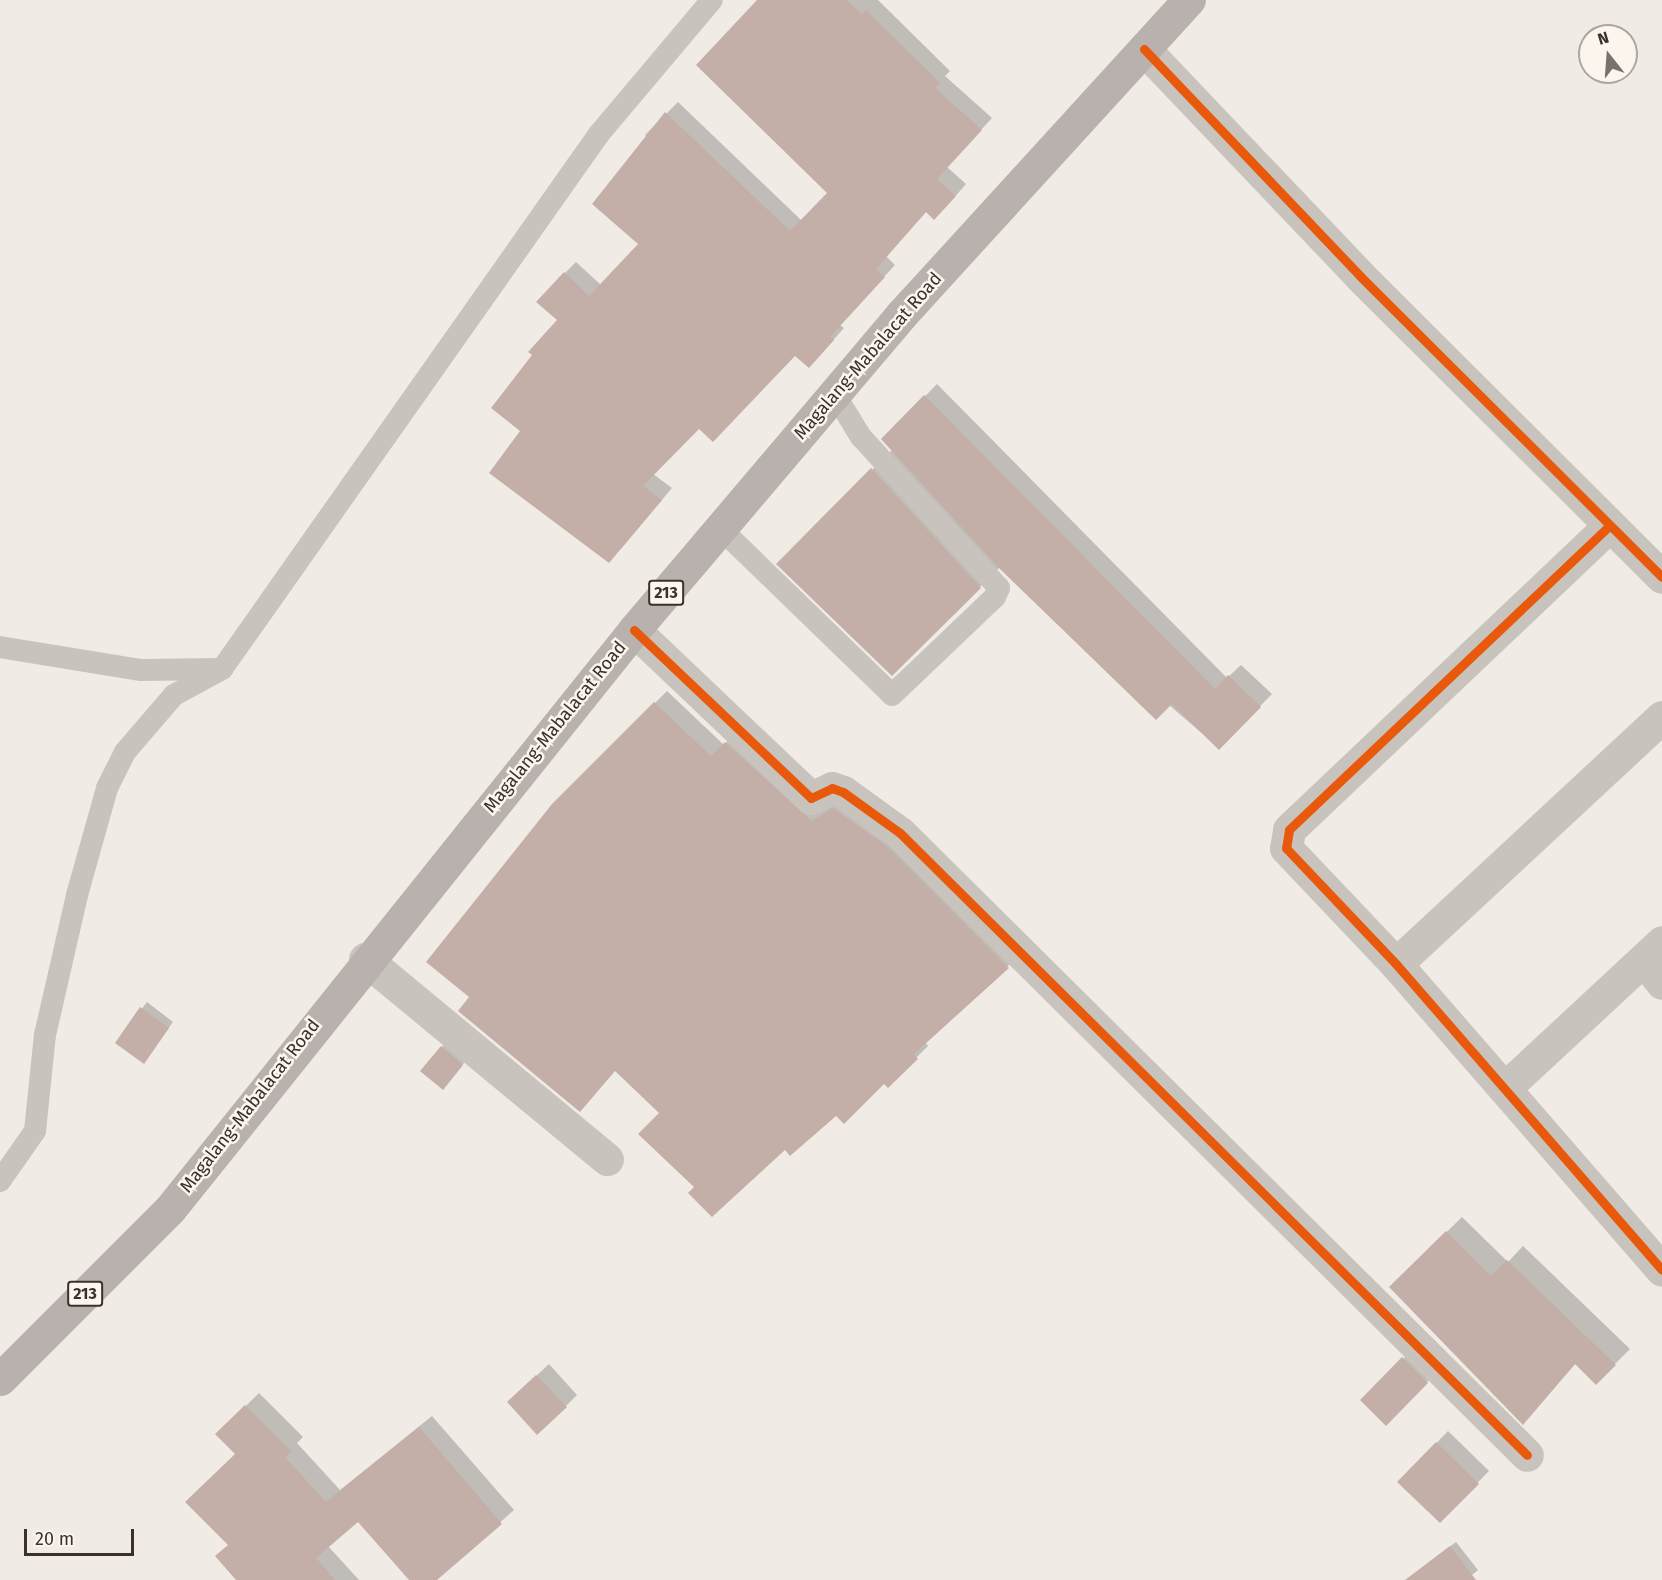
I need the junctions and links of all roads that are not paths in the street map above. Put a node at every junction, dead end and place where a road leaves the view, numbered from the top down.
1 (712, 0) edge
2 (1189, 0) edge
3 (1144, 49) junction
4 (834, 393) junction
5 (1609, 526) junction
6 (722, 529) junction
7 (1662, 578) edge
8 (634, 630) junction
9 (0, 647) edge
10 (222, 669) junction
11 (1662, 717) edge
12 (365, 959) junction
13 (1656, 962) edge
14 (1396, 964) junction
15 (1505, 1088) junction
16 (606, 1159) dead end
17 (0, 1181) edge
18 (1662, 1270) edge
19 (0, 1379) edge
20 (1527, 1455) dead end

1 - 10 lane
2 - 3 main road, Magalang-Mabalacat Road / 213
3 - 4 main road, Magalang-Mabalacat Road / 213
3 - 5 street
4 - 6 main road, Magalang-Mabalacat Road / 213
4 - 6 lane
5 - 7 street
5 - 14 street
6 - 8 main road, Magalang-Mabalacat Road / 213
8 - 12 main road, Magalang-Mabalacat Road / 213
8 - 20 street
9 - 10 lane
10 - 17 lane
11 - 14 street
12 - 16 street
12 - 19 main road, Magalang-Mabalacat Road / 213
13 - 15 street
14 - 15 street
15 - 18 street

